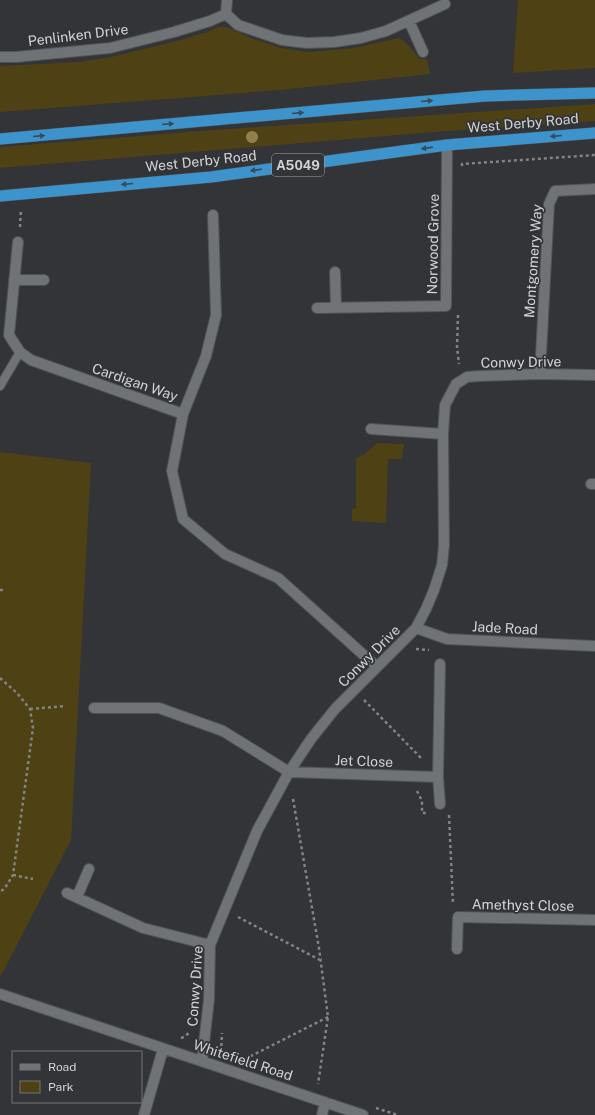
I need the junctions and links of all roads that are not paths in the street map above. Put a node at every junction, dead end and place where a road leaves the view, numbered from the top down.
1 (227, 0) edge
2 (445, 4) dead end
3 (226, 14) junction
4 (409, 21) junction
5 (423, 52) dead end
6 (0, 57) edge
7 (595, 92) edge
8 (595, 133) edge
9 (0, 139) edge
10 (447, 145) junction
11 (595, 189) edge
12 (0, 196) edge
13 (213, 215) dead end
14 (18, 242) road end
15 (335, 272) dead end
16 (14, 280) junction
17 (44, 280) dead end
18 (336, 307) junction
19 (317, 308) dead end
20 (20, 352) junction
21 (540, 374) junction
22 (595, 375) edge
23 (0, 386) edge
24 (183, 414) junction
25 (370, 429) dead end
26 (444, 434) junction
27 (416, 628) junction
28 (595, 646) edge
29 (440, 664) dead end
30 (377, 667) junction
31 (94, 708) dead end
32 (289, 772) junction
33 (438, 777) junction
34 (440, 804) road end
35 (89, 869) dead end
36 (67, 893) dead end
37 (77, 897) junction
38 (595, 920) edge
39 (210, 945) junction
40 (457, 949) dead end
41 (0, 994) edge
42 (162, 1049) junction
43 (202, 1061) junction
44 (325, 1102) junction
45 (144, 1115) edge
46 (322, 1115) edge
47 (363, 1115) edge

1 - 3 street
2 - 4 street
3 - 4 street
3 - 6 street, Penlinken Drive
4 - 5 street
9 -> 7 highway, West Derby Road
8 -> 10 highway, West Derby Road / A5049
10 -> 12 highway, West Derby Road / A5049
10 - 18 street, Norwood Grove
11 - 21 street, Montgomery Way
13 - 24 street
14 - 16 street, Cardigan Way
15 - 18 street
16 - 17 street
16 - 20 street, Cardigan Way
18 - 19 street, Norwood Grove
20 - 23 lane
20 - 24 street, Cardigan Way
21 - 22 street, Conwy Drive
21 - 26 street, Conwy Drive
24 - 30 street, Cardigan Way
25 - 26 street
26 - 27 street, Conwy Drive
27 - 28 street, Jade Road
27 - 30 street, Conwy Drive
29 - 33 street
30 - 32 street, Conwy Drive
31 - 32 street
32 - 33 street, Jet Close
32 - 39 street, Conwy Drive
33 - 34 street
35 - 37 street
36 - 37 street
37 - 39 street
38 - 40 street, Amethyst Close
39 - 43 street, Conwy Drive
41 - 42 street, Whitefield Road
42 - 43 street, Whitefield Road
42 - 45 street
43 - 44 street, Whitefield Road
44 - 46 street
44 - 47 street, Whitefield Road

